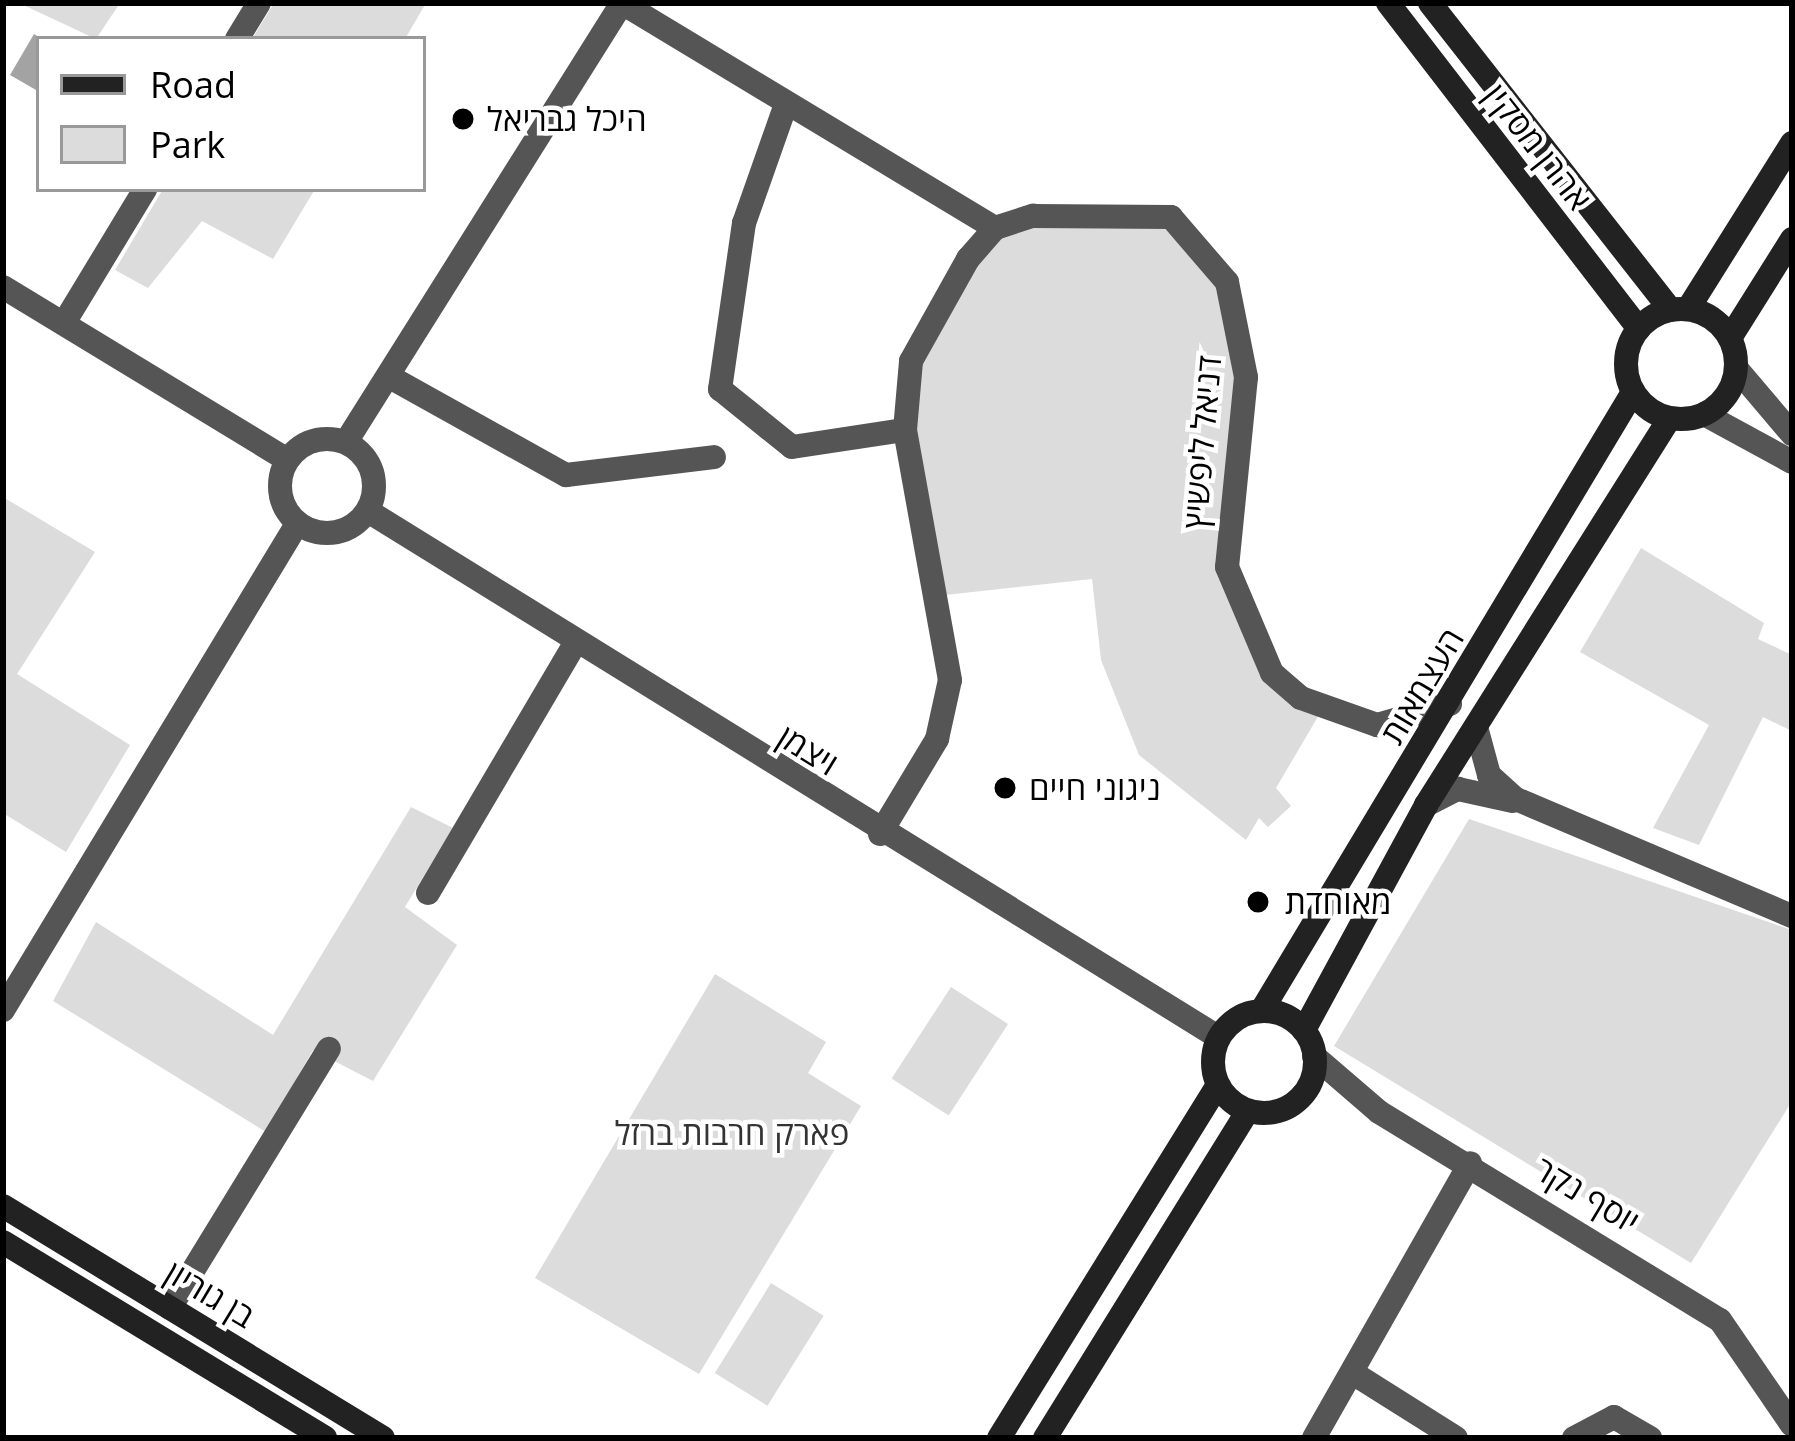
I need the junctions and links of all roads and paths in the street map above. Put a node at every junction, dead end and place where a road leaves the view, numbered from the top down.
1 (259, 3) edge
2 (622, 3) edge
3 (1388, 3) edge
4 (1430, 3) edge
5 (239, 36) edge
6 (786, 104) junction
7 (1792, 143) edge
8 (143, 192) edge
9 (995, 229) junction
10 (1792, 239) edge
11 (3, 287) edge
12 (1680, 309) junction
13 (64, 323) junction
14 (1639, 329) junction
15 (1730, 338) junction
16 (1736, 368) junction
17 (388, 376) junction
18 (1633, 392) junction
19 (1704, 414) junction
20 (1670, 418) junction
21 (905, 430) junction
22 (1792, 434) edge
23 (346, 442) junction
24 (714, 457) dead end
25 (288, 460) junction
26 (1792, 462) edge
27 (368, 511) junction
28 (297, 524) junction
29 (576, 642) junction
30 (1452, 703) junction
31 (1476, 727) junction
32 (1426, 805) junction
33 (1533, 807) junction
34 (880, 834) junction
35 (428, 893) dead end
36 (1792, 916) edge
37 (3, 1010) edge
38 (1262, 1010) junction
39 (1304, 1030) junction
40 (1218, 1037) junction
41 (329, 1048) dead end
42 (1315, 1056) junction
43 (1218, 1085) junction
44 (1248, 1111) junction
45 (1470, 1163) junction
46 (3, 1206) edge
47 (3, 1242) edge
48 (170, 1308) junction
49 (1356, 1375) junction
50 (1792, 1425) edge
51 (325, 1438) edge
52 (383, 1438) edge
53 (999, 1438) edge
54 (1045, 1438) edge
55 (1315, 1438) edge
56 (1456, 1438) edge
57 (1574, 1438) edge
58 (1650, 1438) edge

1 - 5 street
2 - 6 street
2 - 17 street
3 - 14 main road, אהרן מסקין
4 - 12 main road, אהרן מסקין
6 - 9 street
6 - 21 street
7 - 12 main road
8 - 13 street
9 - 21 street
9 - 30 street, דניאל ליפשיץ
10 - 15 main road
11 - 13 street
12 - 14 main road
12 - 15 main road
13 - 25 street
14 - 18 main road
15 - 16 main road
16 - 19 main road
16 - 22 street
17 - 23 street
17 - 24 street
18 - 20 main road
18 - 30 main road, העצמאות
19 - 20 main road
19 - 26 street
20 - 31 main road, העצמאות
21 - 34 street
23 - 25 street
23 - 27 street
25 - 28 street
27 - 28 street
27 - 29 street, ויצמן
28 - 37 street
29 - 34 street, ויצמן
29 - 35 street
30 - 38 main road, העצמאות
31 - 32 main road, העצמאות
31 - 33 street
32 - 33 street
32 - 39 main road, העצמאות
33 - 36 street
34 - 40 street, ויצמן
38 - 39 main road
38 - 40 main road
39 - 42 main road
40 - 43 main road
41 - 48 street
42 - 44 main road
42 - 45 street, יוסף נקר
43 - 44 main road
43 - 53 main road
44 - 54 main road
45 - 49 street
45 - 50 street, יוסף נקר
46 - 48 main road, בן גוריון
47 - 51 main road, בן גוריון
48 - 52 main road, בן גוריון
49 - 55 street
49 - 56 street
57 - 58 street

